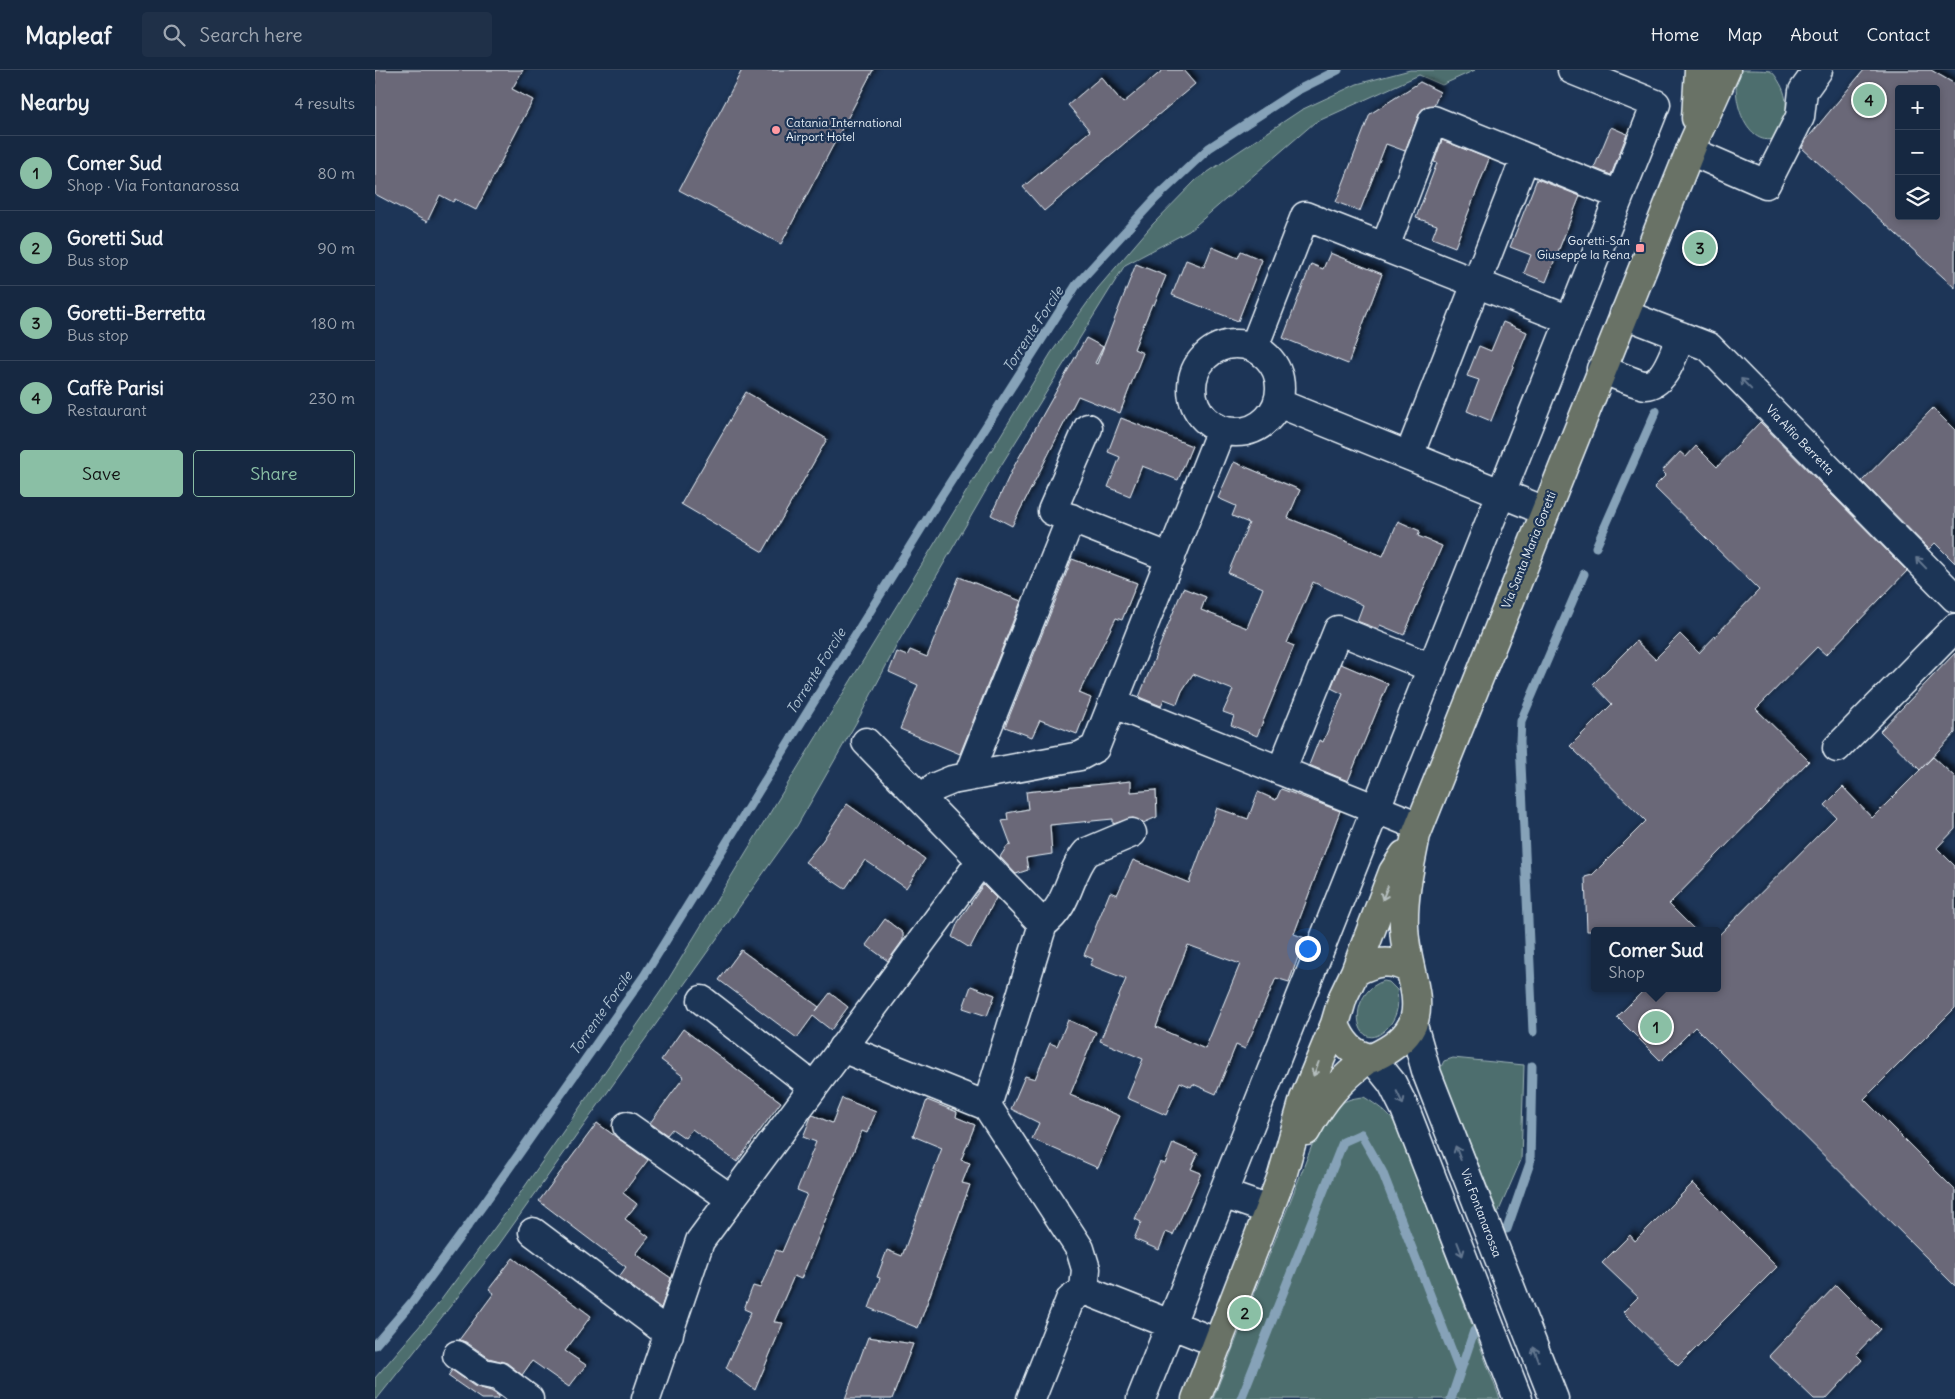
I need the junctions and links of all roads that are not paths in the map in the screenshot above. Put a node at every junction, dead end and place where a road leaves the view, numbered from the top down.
1 (1572, 70) edge
2 (1699, 70) edge
3 (1726, 70) edge
4 (1817, 70) edge
5 (1692, 146) junction
6 (1525, 158) junction
7 (1619, 195) junction
8 (1385, 247) junction
9 (1477, 283) junction
10 (1624, 314) junction
11 (1570, 320) junction
12 (1681, 336) junction
13 (1254, 347) junction
14 (1601, 368) junction
15 (1278, 403) junction
16 (1088, 428) dead end
17 (1221, 430) junction
18 (1409, 456) junction
19 (1501, 493) junction
20 (1545, 511) junction
21 (1071, 518) junction
22 (1171, 558) junction
23 (1955, 598) edge
24 (1955, 628) edge
25 (1432, 668) junction
26 (1113, 704) junction
27 (866, 742) dead end
28 (1837, 748) dead end
29 (1281, 771) junction
30 (968, 776) junction
31 (923, 799) junction
32 (1376, 809) junction
33 (1417, 830) junction
34 (1132, 834) dead end
35 (981, 860) junction
36 (1043, 924) junction
37 (1409, 969) junction
38 (1355, 972) junction
39 (702, 1000) dead end
40 (1335, 1024) junction
41 (1413, 1025) junction
42 (842, 1048) junction
43 (1370, 1058) junction
44 (814, 1087) junction
45 (987, 1106) junction
46 (627, 1126) dead end
47 (1282, 1176) junction
48 (1223, 1194) junction
49 (731, 1199) junction
50 (1269, 1210) junction
51 (533, 1232) dead end
52 (1084, 1290) junction
53 (1171, 1324) junction
54 (669, 1334) junction
55 (1217, 1343) junction
56 (457, 1354) dead end
57 (529, 1399) edge
58 (646, 1399) edge
59 (1031, 1399) edge
60 (1141, 1399) edge
61 (1196, 1399) edge
62 (1518, 1399) edge
63 (1554, 1399) edge

1 - 7 street
2 - 5 main road
3 - 5 main road
4 - 5 street
5 - 10 main road, Via Santa Maria Goretti
6 - 7 street
6 - 8 street
6 - 9 street
7 - 11 street
8 - 9 street
8 - 13 street
9 - 11 street
9 - 18 street
10 - 12 street, Via Alfio Berretta
10 - 14 main road, Via Santa Maria Goretti
11 - 19 street
12 - 14 street
23 -> 12 street, Via Alfio Berretta
13 - 15 street
13 - 17 street
14 - 20 main road, Via Santa Maria Goretti
15 - 17 street
15 - 18 street
16 - 21 street
17 - 22 street
18 - 19 street
19 - 20 street
19 - 25 street
20 - 33 main road, Via Santa Maria Goretti
21 - 22 street
21 - 30 street
22 - 26 street
24 - 28 street
25 - 29 street
25 - 32 street
26 - 29 street
26 - 30 street
27 - 31 street
29 - 32 street
30 - 31 street
31 - 35 street
32 - 33 street
32 - 48 street
33 - 37 main road, Via Santa Maria Goretti
33 -> 38 main road
34 - 36 street
35 - 36 street
35 - 42 street
36 - 45 street
37 - 38 main road
37 - 41 main road
38 - 40 main road
39 - 44 street
40 - 43 main road
40 -> 47 main road
41 - 43 main road
63 -> 41 street, Via Fontanarossa
42 - 44 street
42 - 45 street
43 - 47 main road
43 -> 62 street
44 - 49 street
45 - 52 street
46 - 49 street
47 - 50 main road
48 - 50 street
48 - 53 street
49 - 54 street
50 - 55 main road
51 - 54 street
52 - 53 street
52 - 59 street
53 - 55 street
53 - 60 street
54 - 58 street
55 - 61 main road
56 - 57 street

